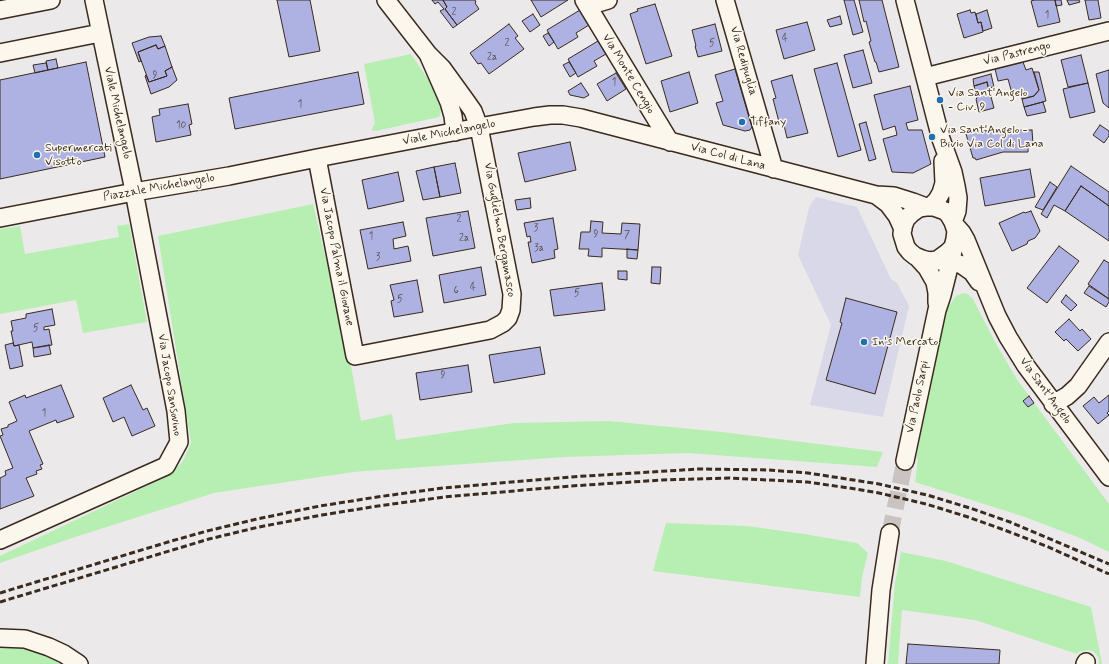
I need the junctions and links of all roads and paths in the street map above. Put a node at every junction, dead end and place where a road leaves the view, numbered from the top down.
1 (51, 0) edge
2 (94, 0) edge
3 (386, 0) edge
4 (608, 0) edge
5 (725, 0) edge
6 (905, 0) edge
7 (586, 3) edge
8 (0, 10) edge
9 (1109, 31) edge
10 (100, 33) junction
11 (0, 53) edge
12 (428, 54) junction
13 (925, 77) junction
14 (581, 118) joint
15 (479, 127) junction
16 (454, 132) junction
17 (941, 139) junction
18 (670, 142) junction
19 (317, 158) junction
20 (774, 169) junction
21 (134, 192) junction
22 (876, 195) junction
23 (928, 207) junction
24 (0, 218) edge
25 (954, 228) junction
26 (903, 229) junction
27 (923, 259) junction
28 (950, 261) junction
29 (986, 294) junction
30 (940, 303) junction
31 (1109, 342) edge
32 (355, 356) joint
33 (1053, 404) junction
34 (905, 461) tunnel mouth
35 (1109, 477) edge
36 (890, 533) tunnel mouth
37 (0, 540) edge
38 (0, 638) edge
39 (79, 664) edge
40 (875, 664) edge

1 - 8 street
2 - 10 street, Viale Michelangelo
3 - 12 street
4 - 7 street, Via Monte Cengio
5 - 20 street, Via Redipuglia
6 - 13 street
7 - 18 street, Via Monte Cengio
9 - 13 street, Via Pastrengo
10 - 11 street
10 - 21 street, Viale Michelangelo
12 - 15 street, Via Guglielmo Bergamasco
12 - 16 street
13 - 17 street
14 - 15 street, Viale Michelangelo
14 - 18 street, Via Col di Lana
15 - 16 street, Viale Michelangelo
15 - 32 street, Via Guglielmo Bergamasco
16 - 19 street, Viale Michelangelo
17 - 23 street
17 - 25 street
18 - 20 street, Via Col di Lana
19 - 21 street, Piazzale Michelangelo
19 - 32 street, Via Jacopo Palma il Giovane
20 - 22 street, Via Col di Lana
21 - 24 street, Piazzale Michelangelo
21 - 37 street, Via Jacopo Sansovino
22 - 23 street, Via Col di Lana
22 - 26 street, Via Col di Lana
23 - 25 street, Via Sant'Angelo
23 - 26 street
25 - 27 street
25 - 28 street, Via Paolo Sarpi
25 - 29 street, Via Sant'Angelo
26 - 27 street
27 - 28 street, Via Sant'Angelo
27 - 30 street, Via Paolo Sarpi
28 - 29 street, Via Sant'Angelo
28 - 30 street, Via Paolo Sarpi
29 - 30 street
29 - 33 street, Via Sant'Angelo
30 - 34 street, Via Paolo Sarpi
31 - 33 street
33 - 35 street, Via Sant'Angelo
36 - 40 street
38 - 39 street

